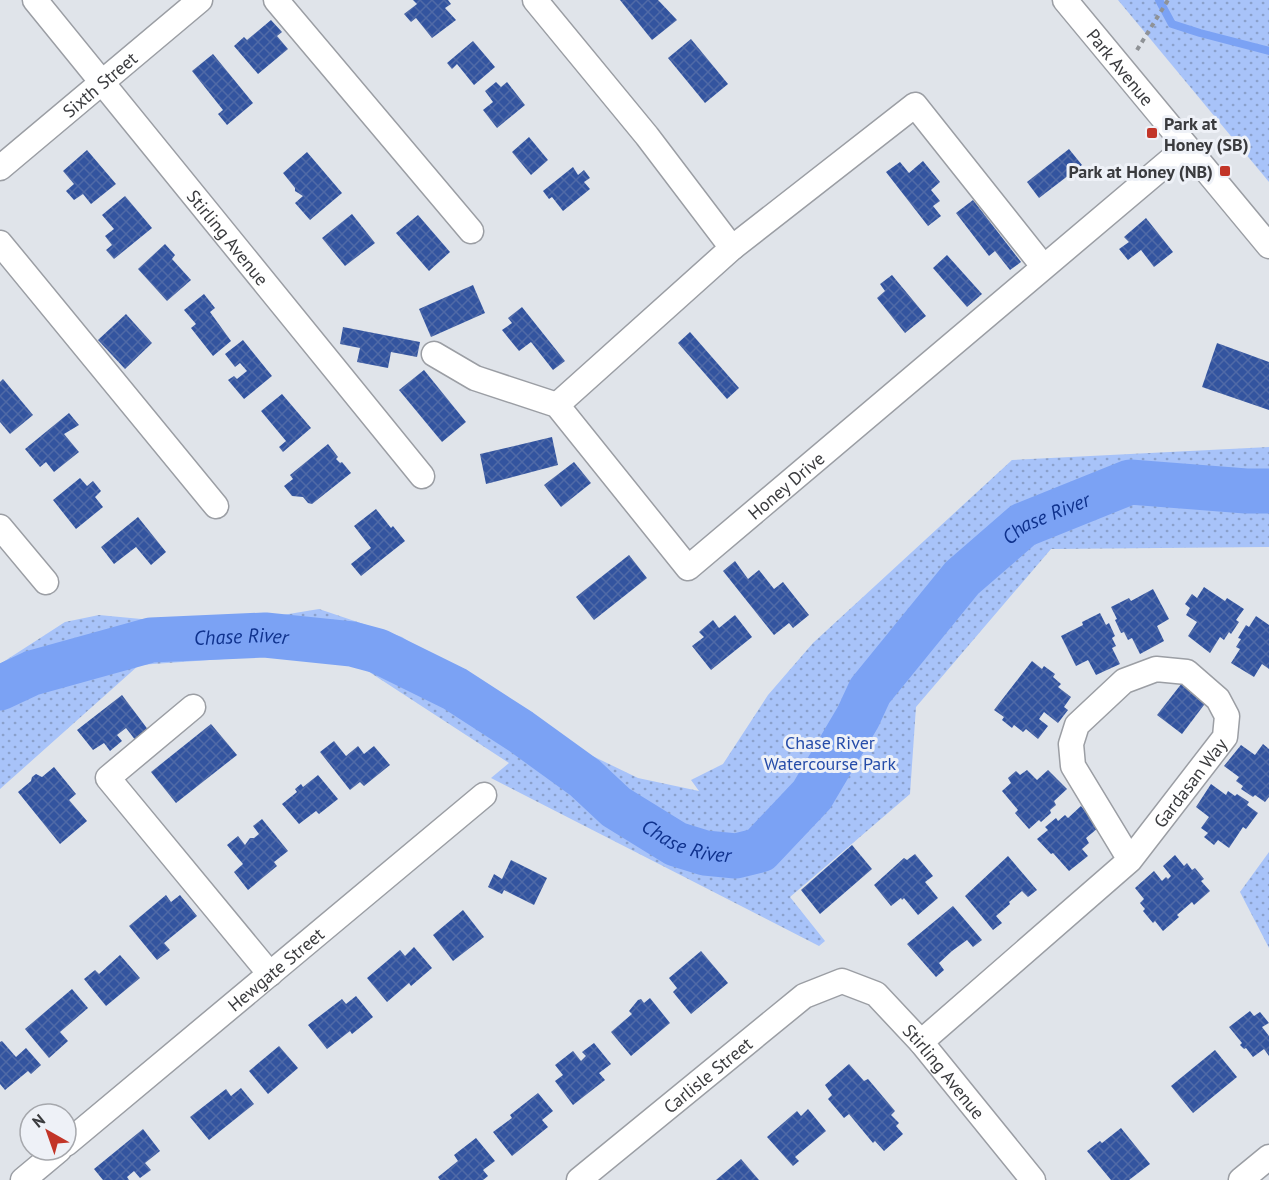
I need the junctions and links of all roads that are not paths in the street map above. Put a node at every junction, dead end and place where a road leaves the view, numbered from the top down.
1 (35, 0) edge
2 (200, 0) edge
3 (276, 0) edge
4 (534, 0) edge
5 (1065, 0) edge
6 (102, 82) junction
7 (1186, 147) junction
8 (0, 168) edge
9 (471, 231) dead end
10 (0, 243) edge
11 (1269, 246) edge
12 (732, 248) junction
13 (1043, 266) junction
14 (434, 354) dead end
15 (557, 405) junction
16 (422, 476) dead end
17 (216, 506) dead end
18 (0, 527) edge
19 (46, 582) dead end
20 (193, 707) dead end
21 (484, 795) dead end
22 (1130, 860) junction
23 (270, 974) junction
24 (842, 981) joint
25 (921, 1042) junction
26 (78, 1134) edge
27 (1269, 1156) edge
28 (45, 1162) edge
29 (23, 1180) edge
30 (579, 1180) edge
31 (1032, 1180) edge
32 (1241, 1180) edge

1 - 6 street, Stirling Avenue
2 - 6 street, Sixth Street
3 - 9 street
4 - 12 street
5 - 7 street, Park Avenue
6 - 8 street, Sixth Street
6 - 16 street, Stirling Avenue
7 - 11 street, Park Avenue
7 - 13 street, Honey Drive
10 - 17 street
12 - 13 street
12 - 15 street
13 - 15 street, Honey Drive
14 - 15 street
18 - 19 street
20 - 23 street
21 - 23 street, Hewgate Street
22 - 22 street, Gardasan Way
22 - 25 street, Gardasan Way
23 - 26 street, Hewgate Street
24 - 25 street, Stirling Avenue
24 - 30 street, Carlisle Street
25 - 31 street, Stirling Avenue
27 - 32 street
28 - 29 street

